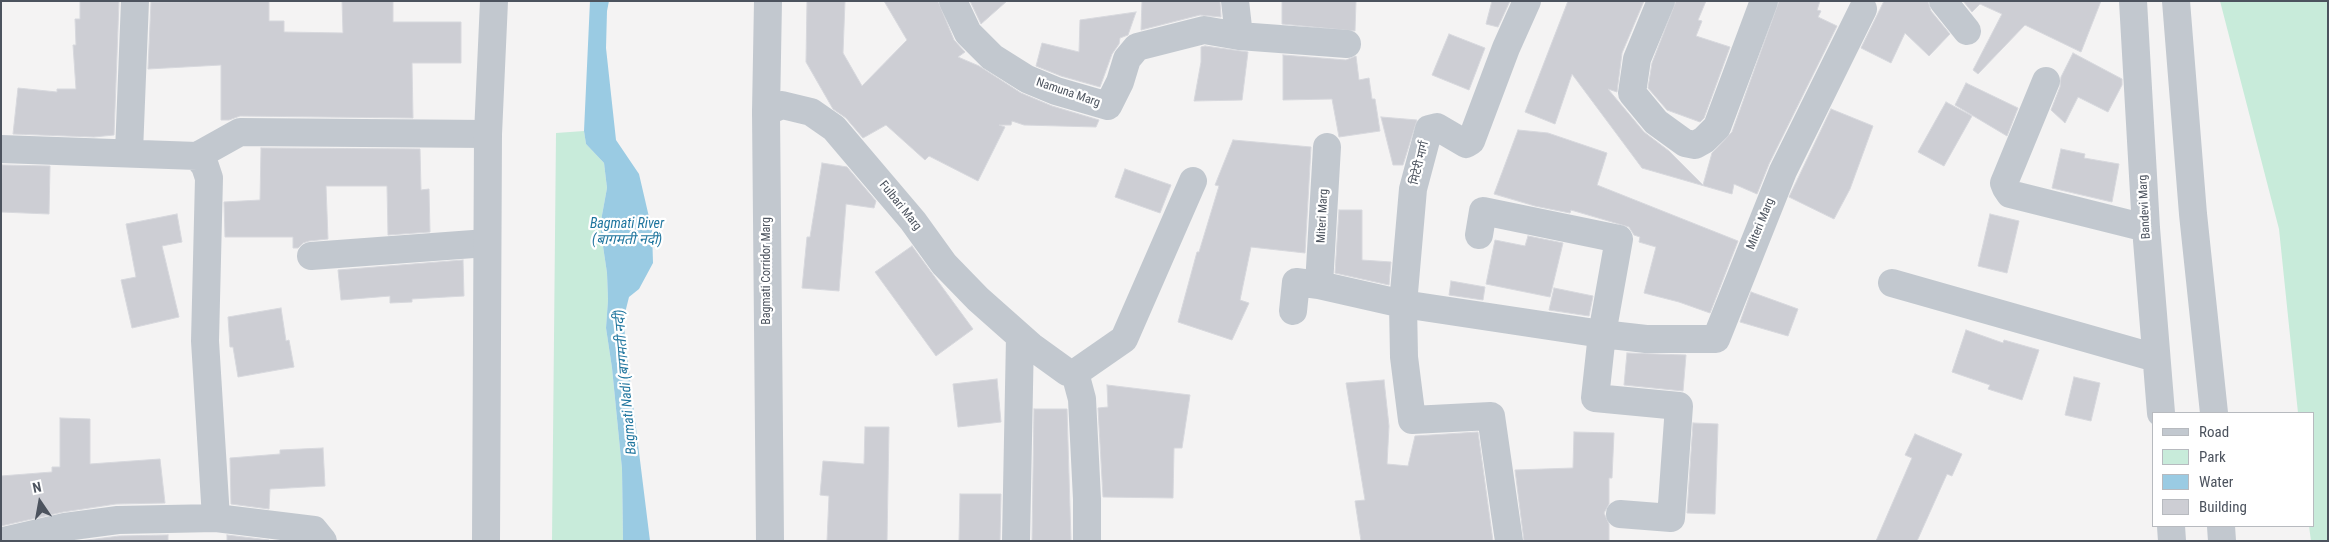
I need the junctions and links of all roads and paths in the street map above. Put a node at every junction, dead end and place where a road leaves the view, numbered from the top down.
1 (135, 1) edge
2 (494, 1) edge
3 (768, 1) edge
4 (953, 1) edge
5 (1235, 1) edge
6 (1527, 1) edge
7 (1661, 1) edge
8 (1764, 1) edge
9 (1943, 1) edge
10 (2133, 1) edge
11 (2176, 1) edge
12 (1863, 9) dead end
13 (1967, 31) dead end
14 (1239, 36) junction
15 (1347, 44) dead end
16 (2046, 81) dead end
17 (766, 112) junction
18 (488, 134) junction
19 (1327, 147) dead end
20 (1, 149) edge
21 (129, 152) junction
22 (197, 156) junction
23 (1193, 181) dead end
24 (2146, 228) junction
25 (1479, 235) dead end
26 (487, 243) junction
27 (312, 256) dead end
28 (1892, 283) dead end
29 (1319, 285) junction
30 (1403, 304) junction
31 (1293, 311) dead end
32 (1602, 334) junction
33 (1020, 336) junction
34 (2156, 358) junction
35 (1075, 373) junction
36 (2160, 412) edge
37 (2214, 412) edge
38 (1620, 514) dead end
39 (216, 518) junction
40 (2171, 527) edge
41 (2221, 527) edge
42 (4, 541) edge
43 (323, 541) edge
44 (486, 541) edge
45 (770, 541) edge
46 (1016, 541) edge
47 (1087, 541) edge
48 (1509, 541) edge
49 (2172, 541) edge
50 (2222, 541) edge

1 - 21 street
2 - 18 street
3 - 17 street, Bagmati Corridor Marg
4 - 14 street, Namuna Marg
5 - 14 street
6 - 30 street, मिटेरी मार्ग
7 - 8 street
9 - 13 street
10 - 24 street, Bandevi Marg
11 - 37 street
12 - 32 street, Miteri Marg
14 - 15 street, Namuna Marg
16 - 24 street
17 - 33 street, Fulbari Marg
17 - 45 street, Bagmati Corridor Marg
18 - 22 street
18 - 26 street
19 - 29 street, Miteri Marg
20 - 21 street
21 - 22 street
22 - 39 street
23 - 35 street
24 - 34 street, Bandevi Marg
25 - 32 street
26 - 27 street
26 - 44 street
28 - 34 street
29 - 30 street, Miteri Marg
29 - 31 street, Miteri Marg
30 - 32 street, Miteri Marg
30 - 48 street
32 - 38 street
33 - 35 street, Fulbari Marg
33 - 46 street
34 - 36 street, Bandevi Marg
35 - 47 street
39 - 42 street
39 - 43 street
40 - 49 street
41 - 50 street

